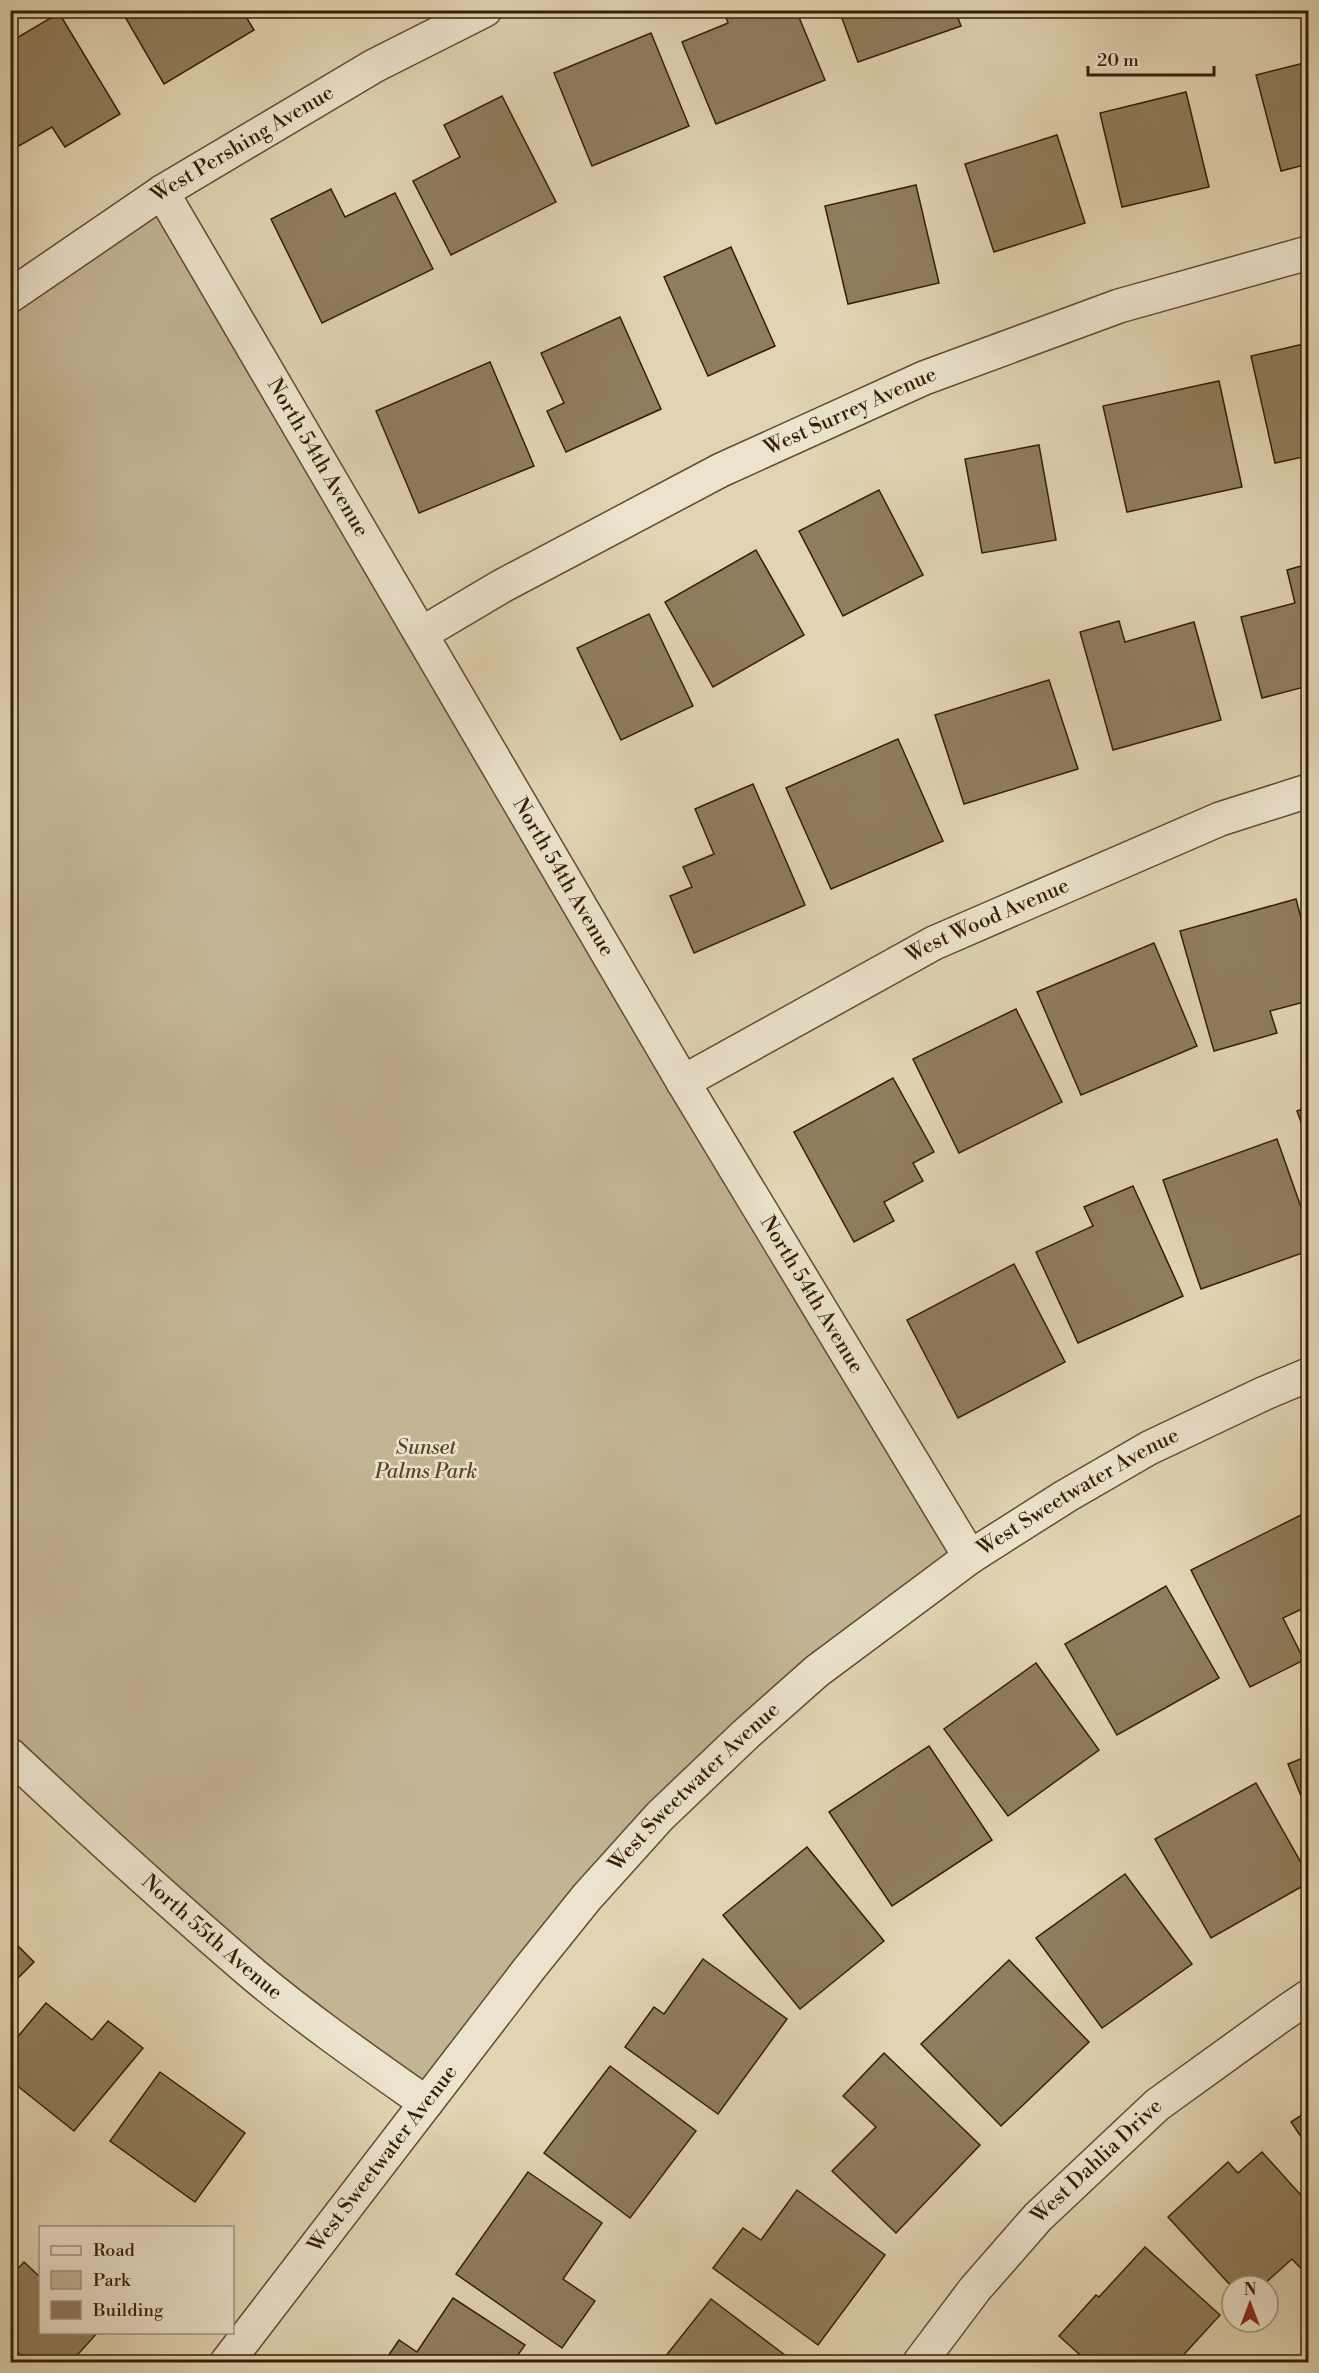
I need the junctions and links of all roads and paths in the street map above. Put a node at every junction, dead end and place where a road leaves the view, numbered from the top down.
1 (485, 10) edge
2 (162, 192) junction
3 (1308, 253) edge
4 (10, 296) edge
5 (421, 634) junction
6 (1308, 791) edge
7 (683, 1082) junction
8 (1308, 1375) edge
9 (970, 1557) junction
10 (10, 1755) edge
11 (1308, 1997) edge
12 (426, 2103) junction
13 (227, 2362) edge
14 (920, 2362) edge

1 - 2 street, West Pershing Avenue
2 - 4 street, West Pershing Avenue
2 - 5 street, North 54th Avenue
3 - 5 street, West Surrey Avenue
5 - 7 street, North 54th Avenue
6 - 7 street, West Wood Avenue
7 - 9 street, North 54th Avenue
8 - 9 street, West Sweetwater Avenue
9 - 12 street, West Sweetwater Avenue
10 - 12 street, North 55th Avenue
11 - 14 street, West Dahlia Drive
12 - 13 street, West Sweetwater Avenue

